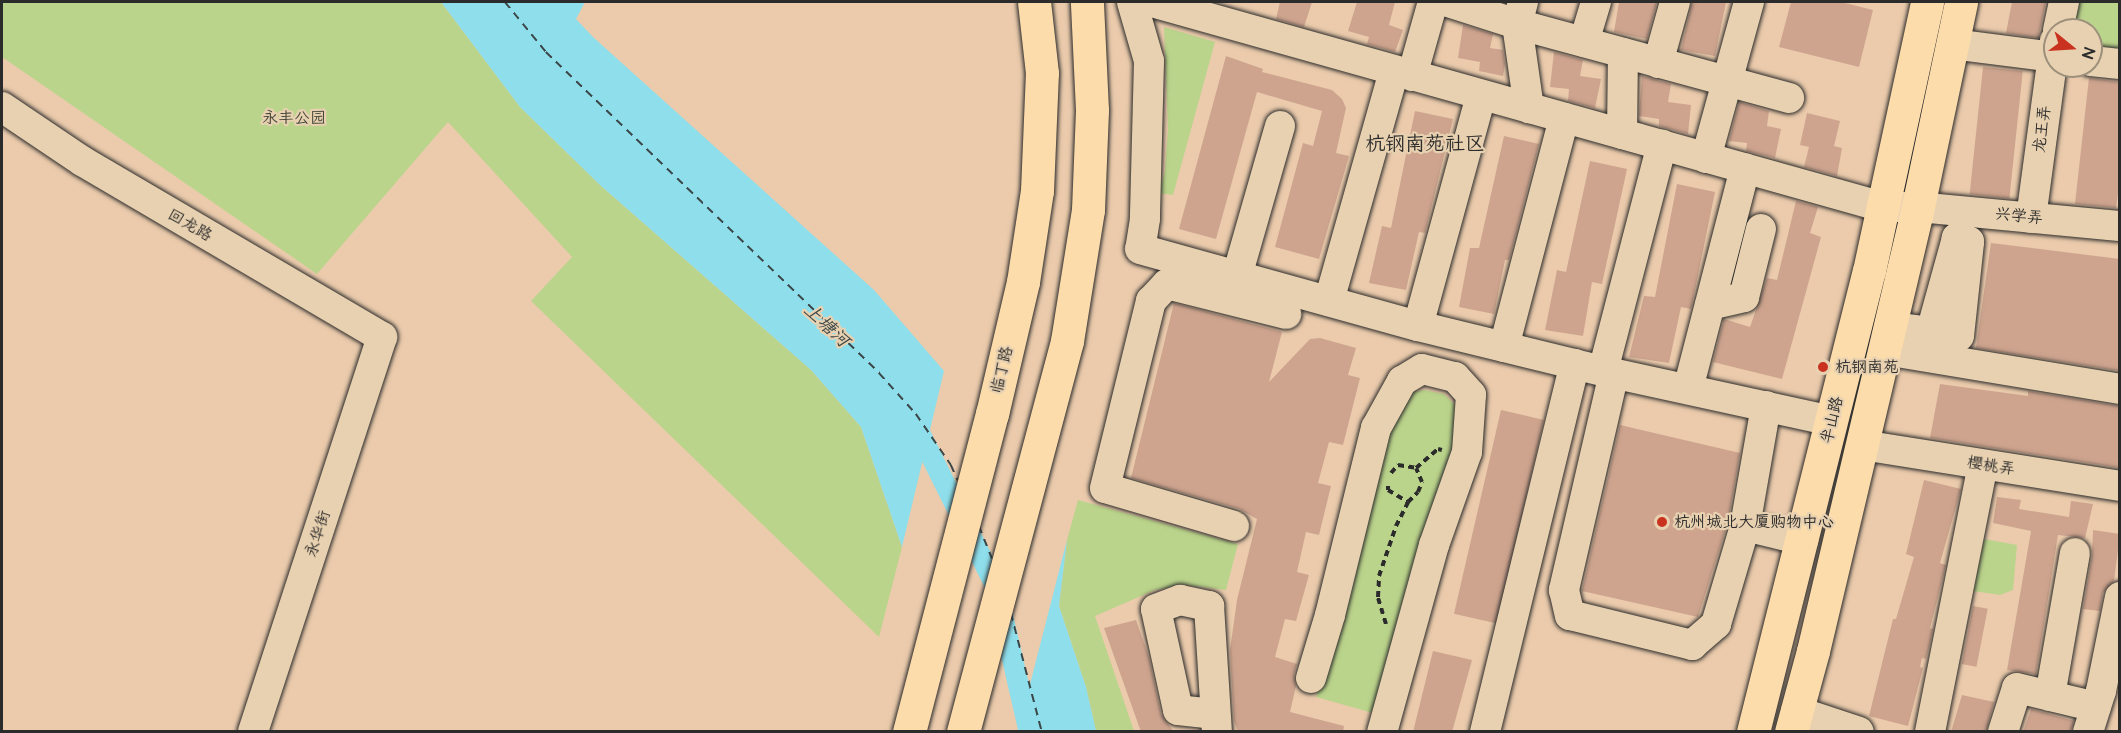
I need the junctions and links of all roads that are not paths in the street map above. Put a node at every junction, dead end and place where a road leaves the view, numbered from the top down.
1 (1132, 2) edge
2 (1152, 2) edge
3 (1433, 2) edge
4 (1448, 2) edge
5 (1596, 2) edge
6 (1675, 2) edge
7 (1749, 2) edge
8 (1928, 2) edge
9 (1961, 2) edge
10 (2064, 2) edge
11 (1098, 6) edge
12 (1035, 11) edge
13 (1520, 13) edge
14 (2061, 18) edge
15 (1584, 42) junction
16 (1952, 44) junction
17 (2043, 46) edge
18 (1623, 53) junction
19 (2103, 62) edge
20 (1658, 63) junction
21 (2120, 64) edge
22 (1403, 73) junction
23 (2051, 78) edge
24 (1727, 82) junction
25 (1481, 95) junction
26 (1789, 98) dead end
27 (2, 107) edge
28 (1529, 108) junction
29 (1564, 118) junction
30 (1280, 126) dead end
31 (1622, 134) junction
32 (1662, 145) junction
33 (1706, 158) junction
34 (1744, 168) junction
35 (1883, 207) junction
36 (1918, 207) junction
37 (2031, 218) junction
38 (2120, 226) edge
39 (1761, 229) dead end
40 (1169, 271) junction
41 (1237, 276) junction
42 (1329, 302) junction
43 (1710, 305) junction
44 (1286, 315) dead end
45 (1419, 326) junction
46 (1932, 332) dead end
47 (382, 337) joint
48 (1887, 338) junction
49 (1504, 347) junction
50 (1598, 369) junction
51 (1688, 389) junction
52 (2120, 389) edge
53 (1766, 406) junction
54 (1832, 421) junction
55 (1862, 445) junction
56 (1983, 465) junction
57 (2120, 486) edge
58 (1234, 526) dead end
59 (1745, 526) junction
60 (1803, 540) junction
61 (2075, 553) dead end
62 (2120, 597) edge
63 (1311, 678) dead end
64 (2050, 696) junction
65 (2092, 719) edge
66 (1794, 721) edge
67 (1216, 723) edge
68 (253, 732) edge
69 (909, 732) edge
70 (963, 732) edge
71 (1382, 732) edge
72 (1485, 732) edge
73 (1753, 732) edge
74 (1859, 732) edge
75 (1930, 732) edge
76 (2003, 732) edge

1 - 40 street
2 - 22 street, 兴学弄
3 - 22 street
4 - 13 street
5 - 15 street
6 - 20 street
7 - 24 street
8 - 35 main road, 半山路
9 - 16 main road
10 - 14 street, 龙王弄
11 - 70 main road
12 - 69 main road, 临丁路
13 - 15 street
13 - 28 street
15 - 18 street
16 - 17 street
16 - 36 main road
18 - 20 street
18 - 31 street
19 - 21 street
20 - 24 street
22 - 25 street, 兴学弄
22 - 42 street
23 - 37 street, 龙王弄
24 - 26 street
24 - 33 street
25 - 28 street, 兴学弄
25 - 45 street
27 - 47 street, 回龙路
28 - 29 street, 兴学弄
29 - 31 street, 兴学弄
29 - 49 street
30 - 41 street
31 - 32 street, 兴学弄
32 - 33 street, 兴学弄
32 - 50 street
33 - 34 street, 兴学弄
34 - 35 street, 兴学弄
34 - 43 street
35 - 36 street, 兴学弄
35 - 54 main road, 半山路
36 - 37 street, 兴学弄
36 - 48 main road
37 - 38 street, 兴学弄
39 - 43 street
40 - 41 street
40 - 44 street
40 - 58 street
41 - 42 street
42 - 45 street
43 - 51 street
45 - 49 street
46 - 48 street
47 - 68 street, 永华街
48 - 52 street
48 - 55 main road
49 - 50 street
50 - 51 street
50 - 59 street
50 - 72 street
51 - 53 street
53 - 54 street
53 - 59 street
54 - 60 main road, 半山路
55 - 56 street, 樱桃弄
55 - 66 main road
56 - 57 street, 樱桃弄
56 - 75 street
59 - 60 street
60 - 73 main road, 半山路
61 - 64 street
62 - 65 street
63 - 71 street
64 - 65 street
64 - 76 street
66 - 74 street
67 - 67 street

